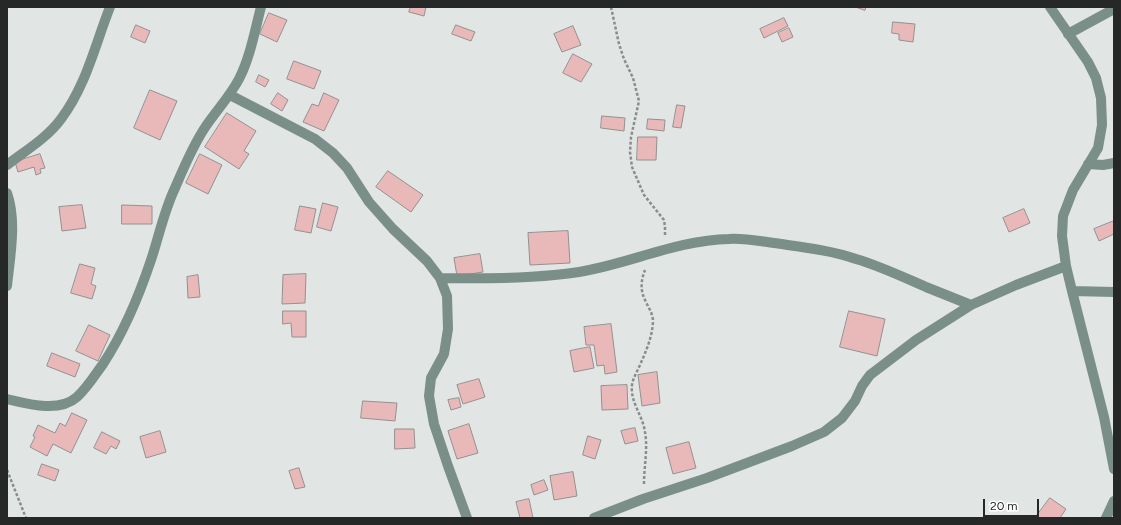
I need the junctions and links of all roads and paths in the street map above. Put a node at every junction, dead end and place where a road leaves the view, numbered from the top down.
1 (110, 7) edge
2 (262, 7) edge
3 (611, 7) edge
4 (1050, 7) edge
5 (1114, 9) edge
6 (1068, 34) junction
7 (230, 95) junction
8 (1088, 164) junction
9 (1114, 164) edge
10 (7, 165) edge
11 (7, 193) edge
12 (653, 253) junction
13 (1066, 266) junction
14 (440, 278) junction
15 (7, 286) edge
16 (1072, 291) junction
17 (1114, 292) edge
18 (971, 305) junction
19 (7, 399) edge
20 (1114, 469) edge
21 (7, 470) edge
22 (643, 499) junction
23 (1114, 501) edge
24 (26, 518) edge
25 (467, 518) edge
26 (594, 518) edge
27 (1106, 518) edge

1 - 10 street
2 - 7 street
3 - 12 path
4 - 6 street
5 - 6 street
6 - 8 street
7 - 14 street
7 - 19 street
8 - 9 street
8 - 13 street
11 - 15 street
12 - 14 street
12 - 18 street
12 - 22 path
13 - 16 street
13 - 18 street
14 - 25 street
16 - 17 street
16 - 20 street
18 - 22 street
21 - 24 path
22 - 26 street
23 - 27 street

